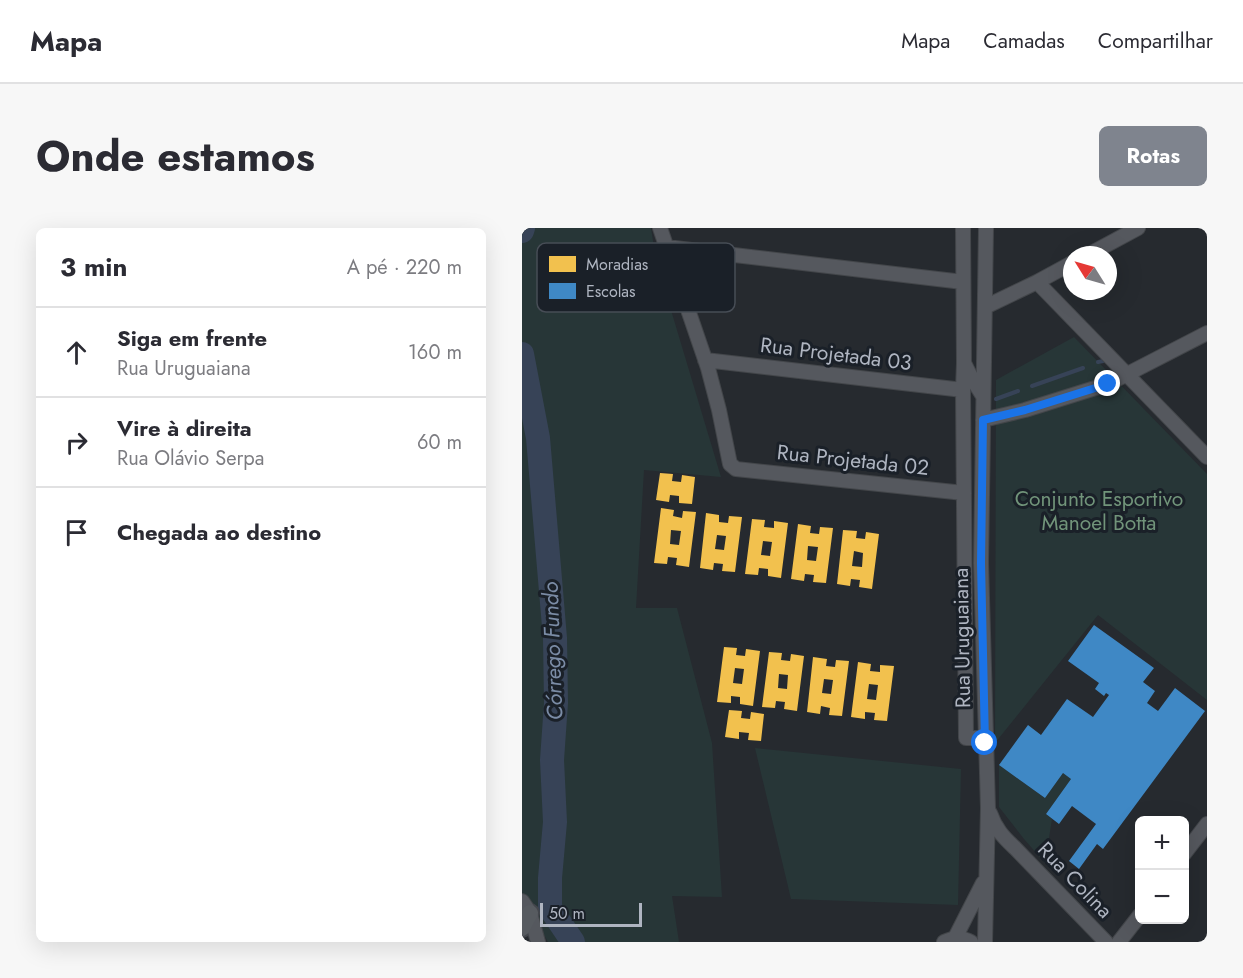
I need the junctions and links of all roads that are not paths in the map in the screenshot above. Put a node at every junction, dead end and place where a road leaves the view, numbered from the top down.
1 (660, 228) edge
2 (963, 228) edge
3 (986, 228) edge
4 (1138, 228) edge
5 (665, 243) edge
6 (1105, 246) edge
7 (735, 255) edge
8 (1063, 268) edge
9 (963, 282) junction
10 (1037, 282) junction
11 (985, 307) junction
12 (688, 312) edge
13 (1207, 333) edge
14 (705, 360) junction
15 (964, 363) junction
16 (1128, 375) junction
17 (963, 390) junction
18 (984, 396) junction
19 (983, 420) junction
20 (1207, 457) edge
21 (964, 493) junction
22 (985, 738) junction
23 (988, 808) junction
24 (1207, 824) edge
25 (1015, 848) junction
26 (1189, 849) edge
27 (987, 852) junction
28 (986, 879) junction
29 (526, 907) edge
30 (1135, 921) edge
31 (522, 928) edge
32 (950, 940) edge
33 (538, 942) edge
34 (971, 942) edge
35 (985, 942) edge
36 (1106, 942) edge
37 (1119, 942) edge

1 - 5 street
2 - 9 street
3 - 11 street, Rua Uruguaiana
4 - 6 street
7 - 9 street
8 - 10 street
9 - 15 street
10 - 11 street
10 - 16 street
11 - 18 street, Rua Uruguaiana
12 - 14 street
13 - 16 street
14 - 17 street, Rua Projetada 03
14 - 21 street, Rua Projetada 02
15 - 17 street
15 - 18 street
16 - 19 street
16 - 20 street
17 - 21 street
18 - 19 street, Rua Uruguaiana
19 - 22 street, Rua Uruguaiana
21 - 22 street
22 - 23 street, Rua Uruguaiana
23 - 25 street, Rua Colina
23 - 27 street, Rua Uruguaiana
24 - 26 street
25 - 27 street, Rua Colina
25 - 36 street, Rua Colina
27 - 28 street, Rua Uruguaiana
28 - 32 street, Rua Uruguaiana
28 - 35 street, Rua Uruguaiana
29 - 31 main road
29 - 33 street
30 - 37 street
32 - 34 street

